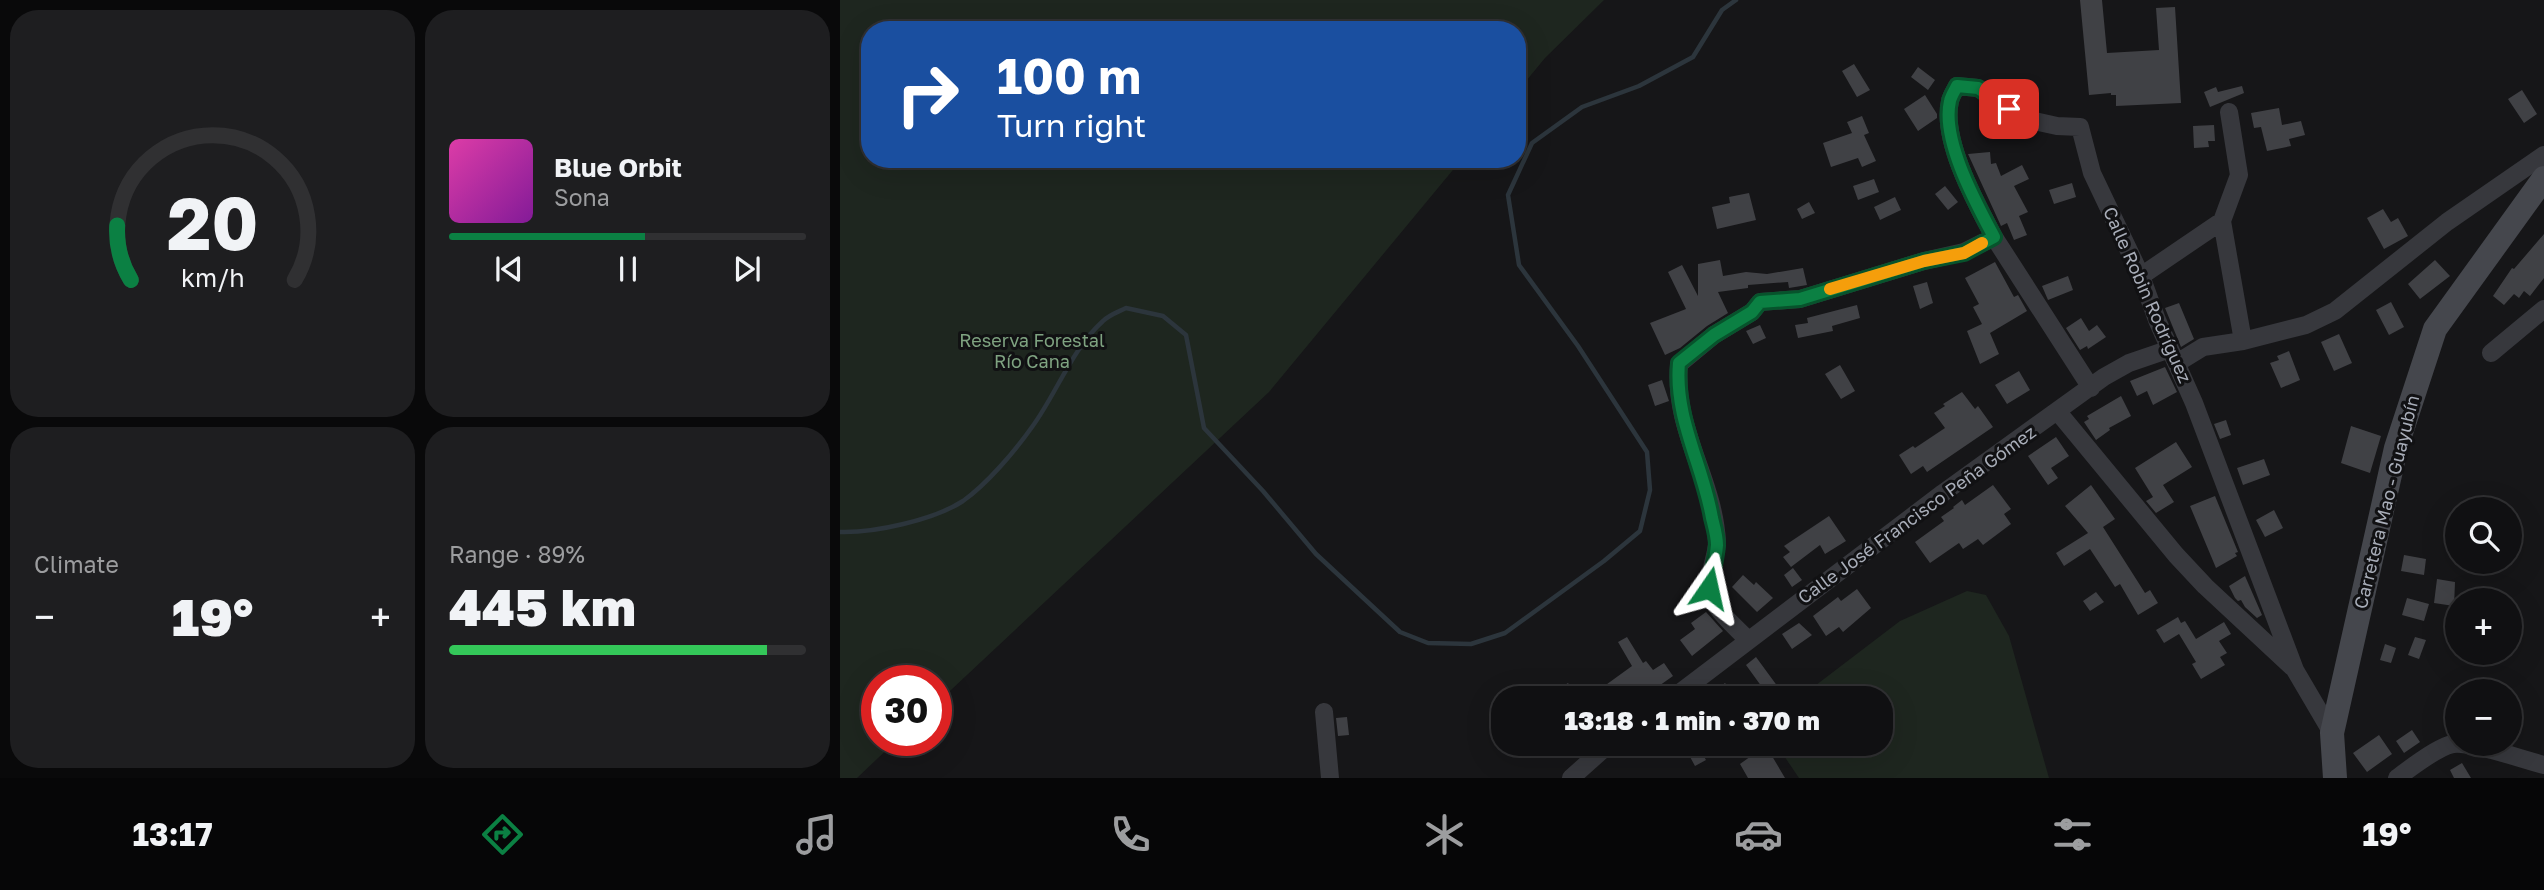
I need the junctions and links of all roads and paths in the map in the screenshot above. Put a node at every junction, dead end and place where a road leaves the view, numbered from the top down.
1 (2229, 112) dead end
2 (2544, 155) edge
3 (2544, 178) edge
4 (2222, 220) junction
5 (1994, 237) junction
6 (2141, 276) junction
7 (2544, 309) edge
8 (2243, 341) junction
9 (2491, 353) dead end
10 (2174, 356) junction
11 (2091, 388) junction
12 (2058, 412) junction
13 (1748, 640) junction
14 (2295, 670) junction
15 (1689, 686) edge
16 (1324, 712) dead end
17 (2332, 733) junction
18 (1596, 756) edge
19 (2544, 765) edge
20 (1331, 778) edge
21 (1571, 778) edge
22 (2335, 778) edge
23 (2397, 778) edge

1 - 4 street
2 - 8 street, Calle José Francisco Peña Gómez
3 - 17 main road, Carretera Mao - Guayubín
4 - 6 street
4 - 8 street
5 - 6 street, Calle Robin Rodríguez
5 - 11 street
5 - 13 street
6 - 10 street, Calle Robin Rodríguez
7 - 9 street
8 - 10 street, Calle José Francisco Peña Gómez
10 - 11 street, Calle José Francisco Peña Gómez
10 - 14 street, Calle Robin Rodríguez
11 - 12 street, Calle José Francisco Peña Gómez
12 - 13 street, Calle José Francisco Peña Gómez
12 - 14 street
13 - 15 street, Calle José Francisco Peña Gómez
14 - 17 street, Calle Robin Rodríguez
16 - 20 street
17 - 22 main road, Carretera Mao - Guayubín
18 - 21 street
19 - 23 street

